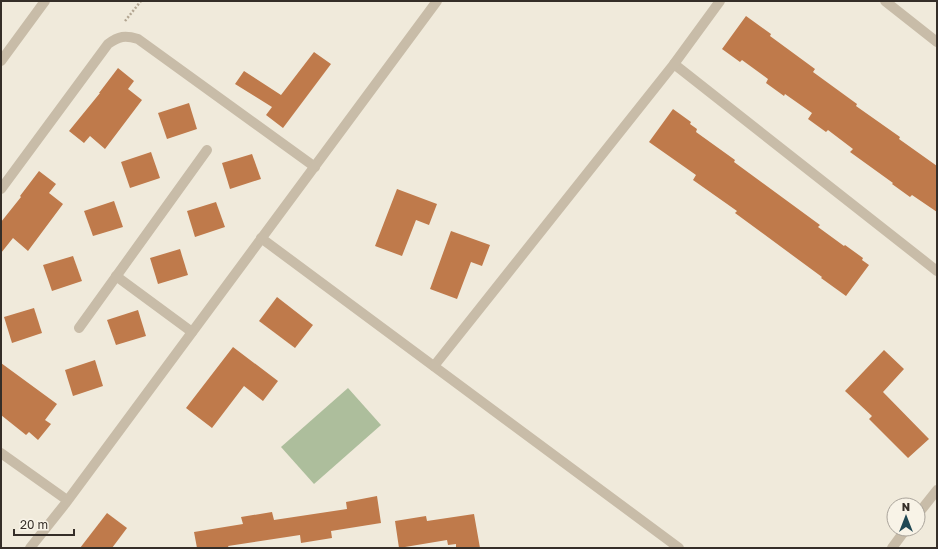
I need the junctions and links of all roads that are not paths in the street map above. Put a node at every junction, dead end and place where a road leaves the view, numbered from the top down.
1 (45, 1) edge
2 (437, 1) edge
3 (720, 1) edge
4 (885, 1) edge
5 (937, 42) edge
6 (1, 61) edge
7 (674, 64) junction
8 (207, 150) dead end
9 (315, 167) junction
10 (1, 189) edge
11 (261, 238) junction
12 (937, 271) edge
13 (116, 276) junction
14 (79, 328) dead end
15 (192, 332) junction
16 (434, 366) junction
17 (1, 453) edge
18 (937, 490) edge
19 (67, 500) junction
20 (926, 504) edge
21 (900, 537) edge
22 (30, 548) edge
23 (679, 548) edge
24 (892, 548) edge

1 - 6 street
2 - 9 street
3 - 7 street
4 - 5 street
7 - 12 street
7 - 16 street
8 - 13 street
9 - 10 street
9 - 11 street
11 - 15 street
11 - 16 street
13 - 14 street
13 - 15 street
15 - 19 street
16 - 23 street
17 - 19 street
18 - 20 street
19 - 22 street
21 - 24 street

